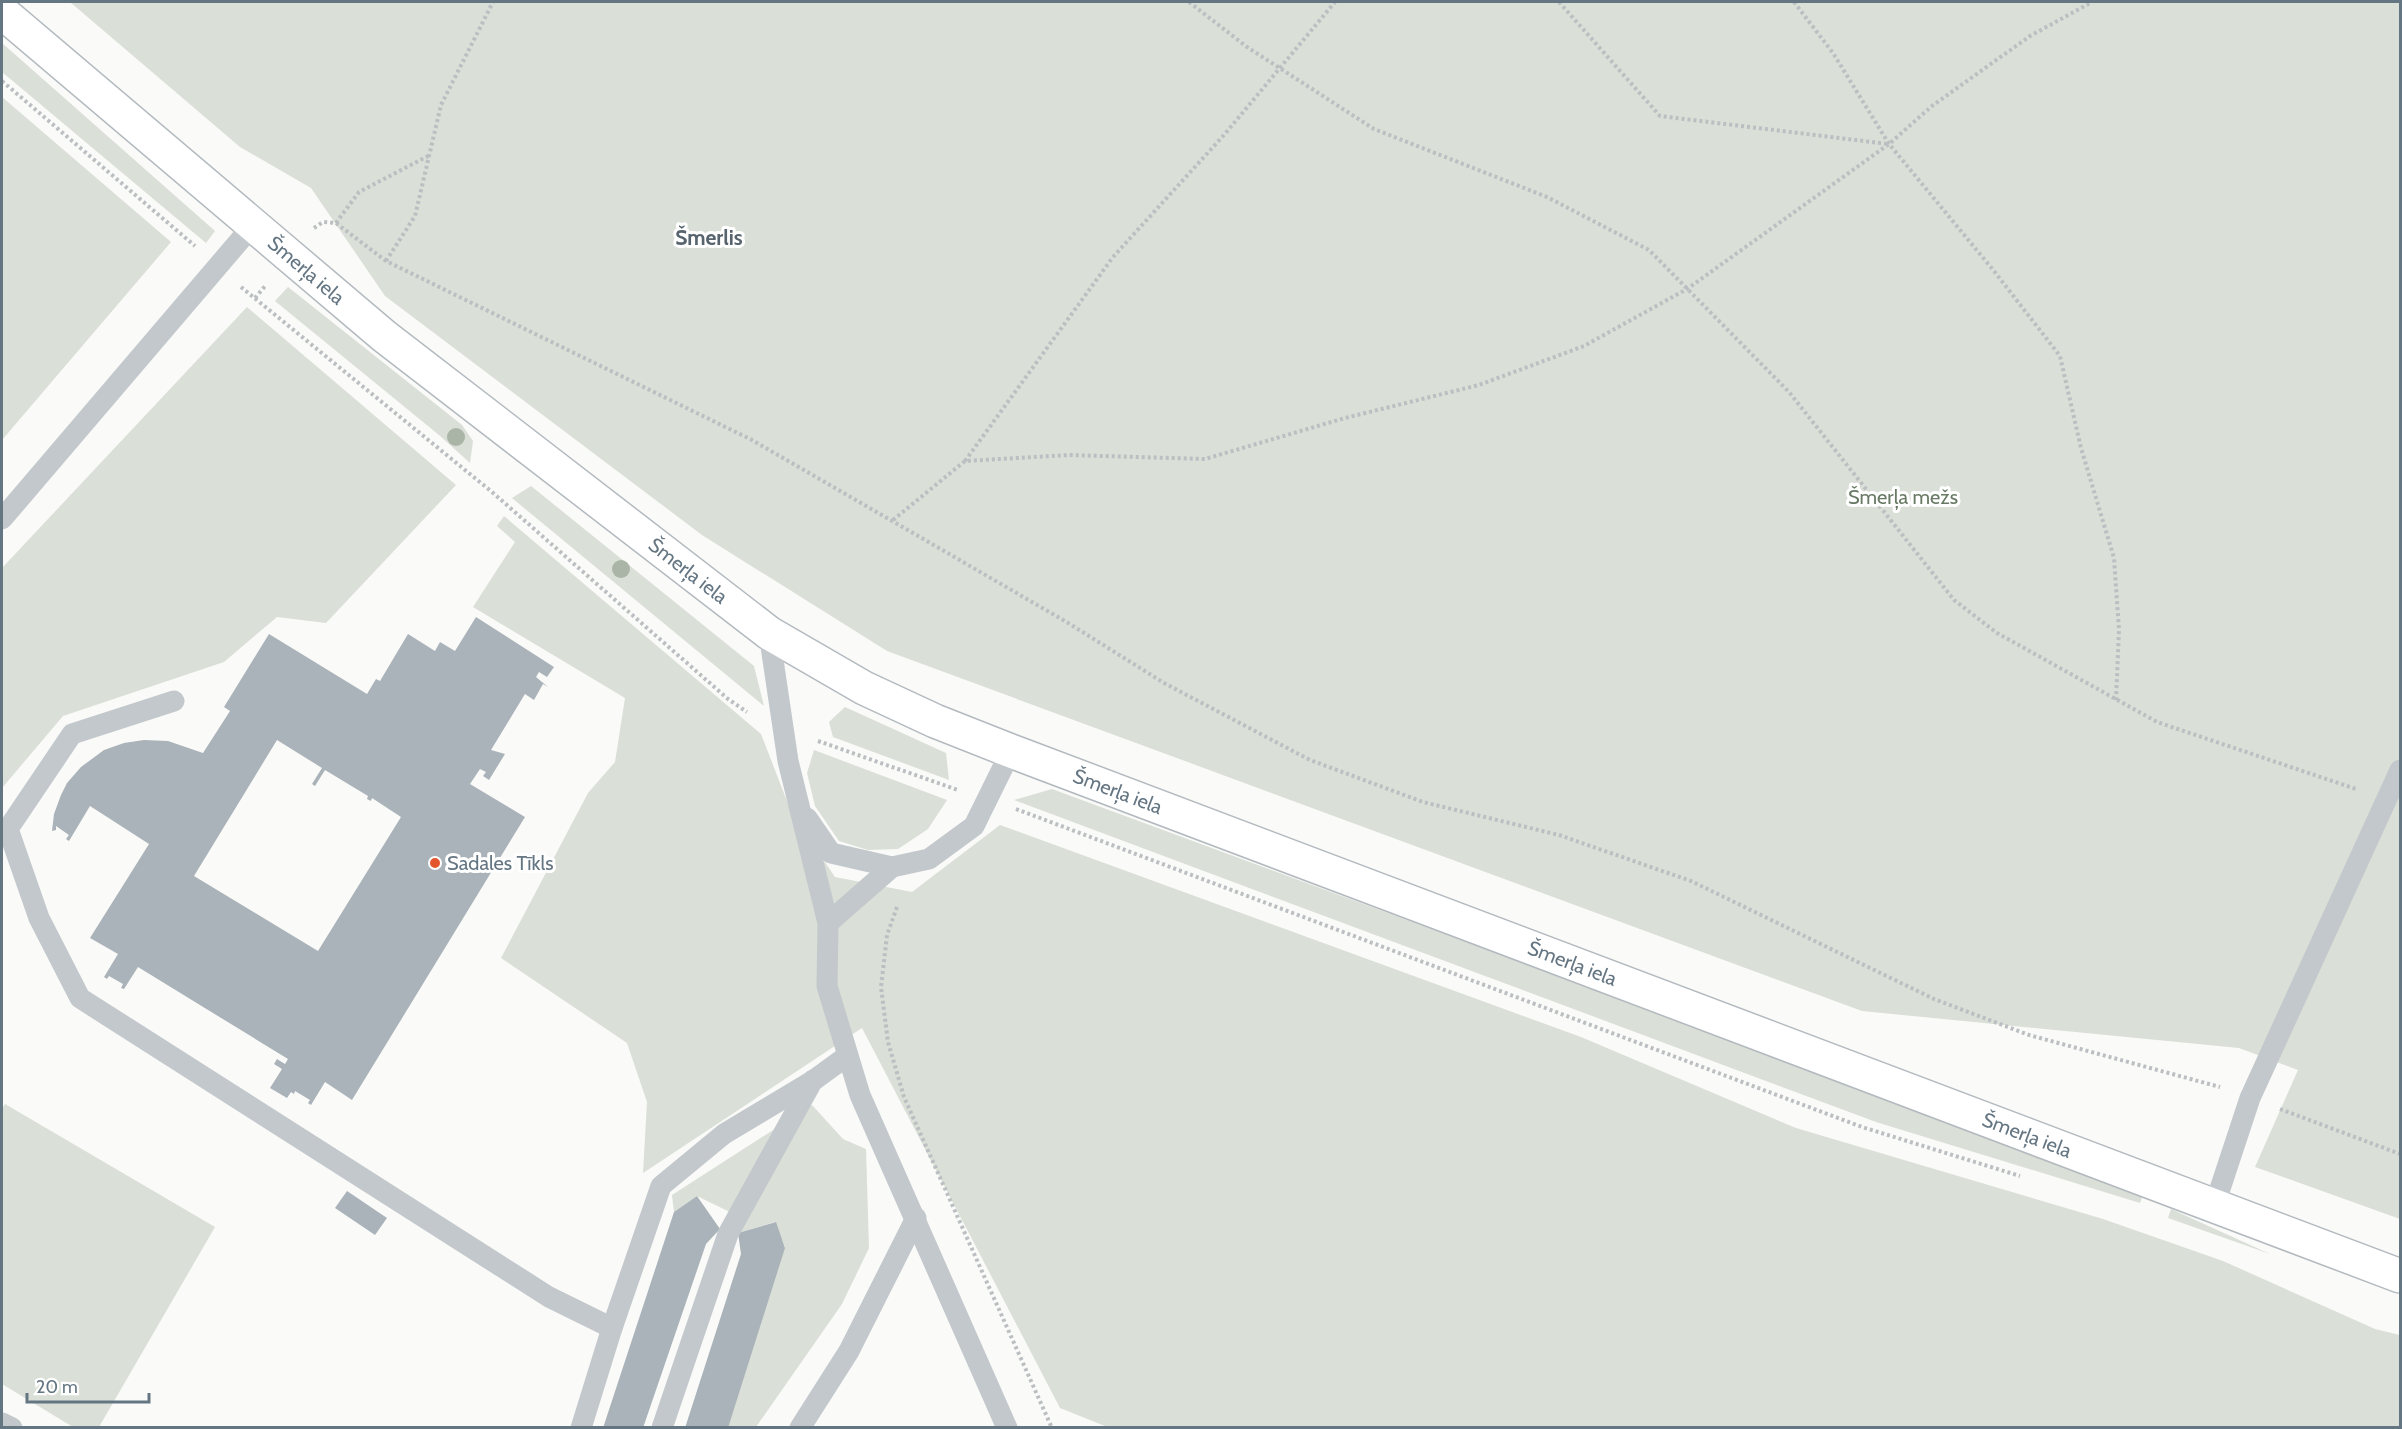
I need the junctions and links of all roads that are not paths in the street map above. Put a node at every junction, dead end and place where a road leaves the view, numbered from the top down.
1 (2, 12) edge
2 (252, 225) junction
3 (2, 519) edge
4 (769, 633) junction
5 (174, 701) dead end
6 (1011, 751) junction
7 (2400, 770) edge
8 (798, 805) junction
9 (892, 867) junction
10 (828, 923) junction
11 (848, 1056) junction
12 (814, 1080) junction
13 (2216, 1204) junction
14 (916, 1218) junction
15 (2400, 1276) edge
16 (612, 1328) junction
17 (2, 1423) edge
18 (12, 1428) edge
19 (581, 1428) edge
20 (662, 1428) edge
21 (800, 1428) edge
22 (1007, 1428) edge

1 - 2 street, Šmerļa iela
2 - 3 lane
2 - 4 street, Šmerļa iela
4 - 6 street, Šmerļa iela
4 - 8 lane
5 - 16 lane
6 - 9 lane
6 - 13 street, Šmerļa iela
7 - 13 lane
8 - 9 lane
8 - 10 lane
9 - 10 lane
10 - 11 lane
11 - 12 lane
11 - 14 lane
12 - 16 lane
12 - 20 lane
13 - 15 street, Šmerļa iela
14 - 21 lane
14 - 22 lane
16 - 19 lane
17 - 18 lane

